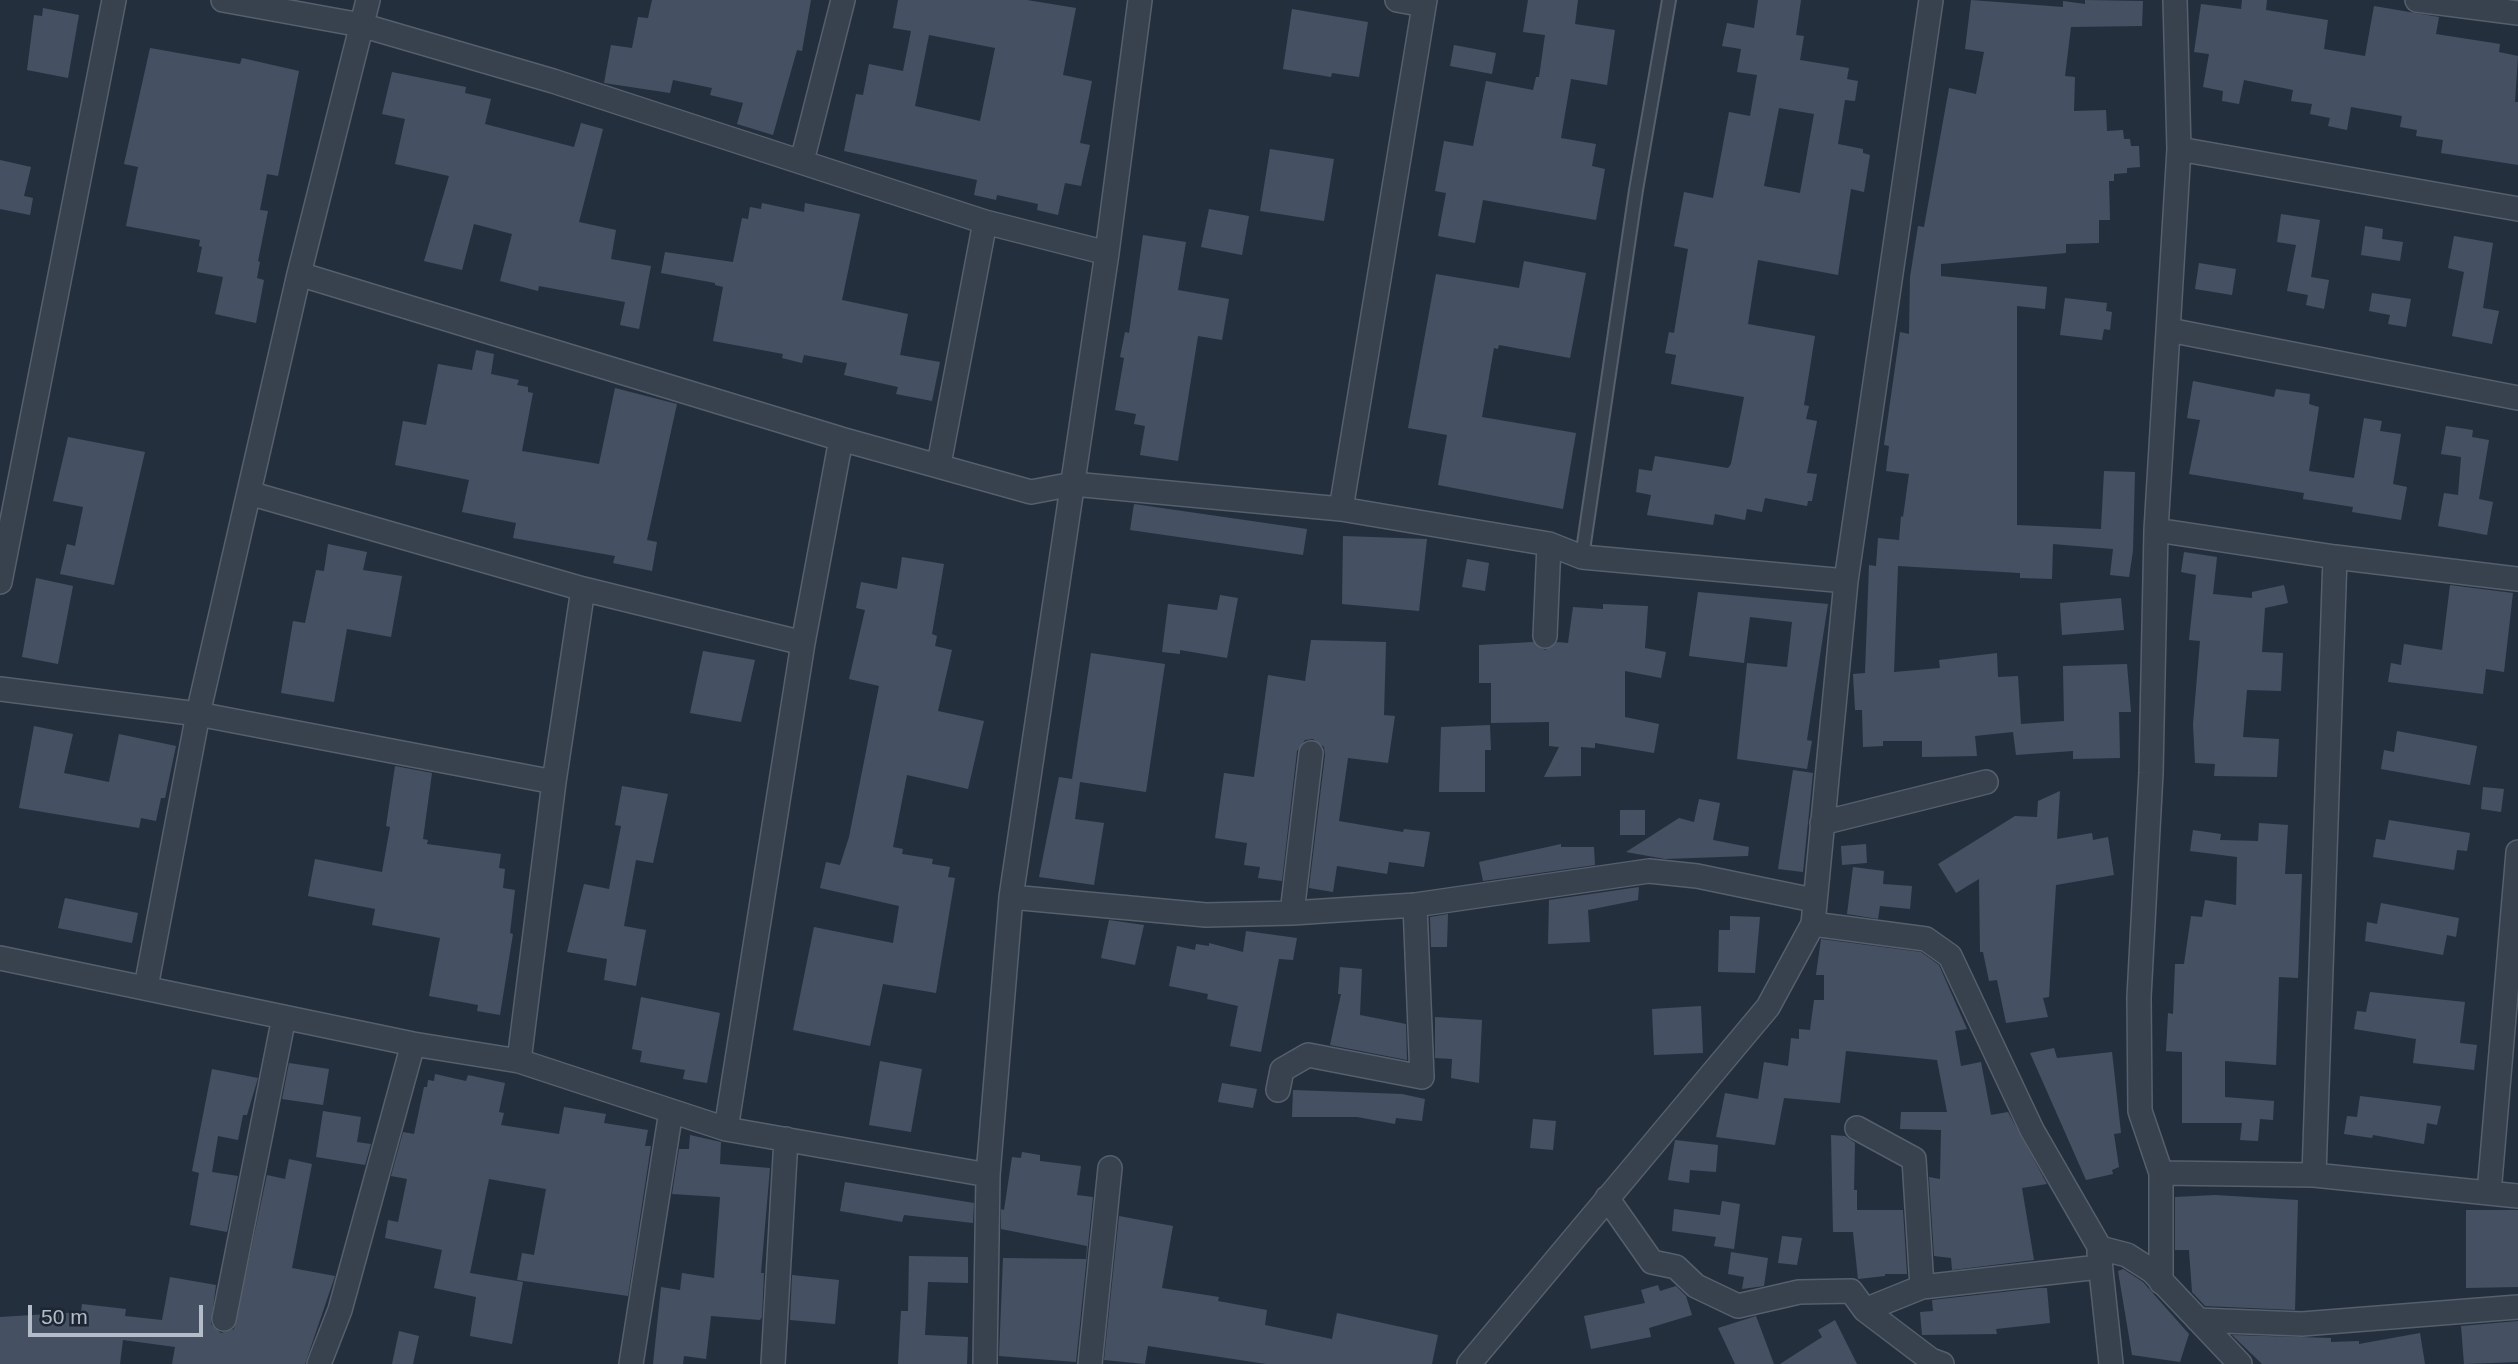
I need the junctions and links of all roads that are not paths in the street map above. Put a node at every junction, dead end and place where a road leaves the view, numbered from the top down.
1 (114, 0) edge
2 (223, 0) edge
3 (368, 0) edge
4 (843, 0) edge
5 (1140, 0) edge
6 (1397, 0) edge
7 (1669, 0) edge
8 (1931, 0) edge
9 (2175, 0) edge
10 (2417, 0) edge
11 (1424, 2) edge
12 (2518, 13) edge
13 (361, 25) junction
14 (2179, 149) junction
15 (802, 161) junction
16 (2518, 209) edge
17 (985, 222) junction
18 (1107, 253) junction
19 (299, 274) junction
20 (2169, 330) junction
21 (2518, 398) edge
22 (841, 439) junction
23 (939, 464) junction
24 (1073, 484) junction
25 (249, 494) junction
26 (1341, 509) junction
27 (2156, 530) junction
28 (1549, 544) junction
29 (1582, 557) junction
30 (2335, 557) junction
31 (2518, 579) edge
32 (1846, 581) junction
33 (0, 582) edge
34 (583, 589) junction
35 (1545, 636) dead end
36 (803, 643) junction
37 (0, 689) edge
38 (198, 714) junction
39 (1311, 753) dead end
40 (554, 782) junction
41 (1986, 782) dead end
42 (1822, 823) junction
43 (2518, 852) edge
44 (1012, 897) junction
45 (1813, 900) junction
46 (1415, 905) junction
47 (1292, 913) junction
48 (1813, 924) junction
49 (0, 958) edge
50 (146, 987) junction
51 (284, 1017) junction
52 (413, 1044) junction
53 (519, 1061) junction
54 (1278, 1090) dead end
55 (671, 1111) junction
56 (1857, 1128) dead end
57 (726, 1129) junction
58 (786, 1139) junction
59 (1110, 1168) dead end
60 (2161, 1173) junction
61 (2315, 1174) junction
62 (988, 1175) junction
63 (2489, 1193) junction
64 (2518, 1196) edge
65 (1607, 1198) junction
66 (2099, 1258) junction
67 (2161, 1282) junction
68 (1922, 1287) junction
69 (2518, 1307) edge
70 (1865, 1310) junction
71 (224, 1319) dead end
72 (2199, 1320) junction
73 (319, 1364) edge
74 (631, 1364) edge
75 (773, 1364) edge
76 (985, 1364) edge
77 (1090, 1364) edge
78 (1469, 1364) edge
79 (1941, 1364) edge
80 (2111, 1364) edge
81 (2239, 1364) edge

1 - 33 street
2 - 13 street
3 - 13 street
4 - 15 street
5 - 18 street
6 - 11 street
7 - 29 lane
8 - 32 street
9 - 14 street
10 - 12 street
11 - 26 street
13 - 15 street
13 - 19 street
14 - 16 street
14 - 20 street
15 - 17 street
17 - 18 street
17 - 23 street
18 - 24 street
19 - 22 street
19 - 25 street
20 - 21 street
20 - 27 street
22 - 23 street
22 - 36 street
23 - 24 street
24 - 26 street
24 - 44 street
25 - 34 street
25 - 38 street
26 - 28 street
27 - 30 street
27 - 60 street
28 - 29 street
28 - 35 street
29 - 32 street
30 - 31 street
30 - 61 street
32 - 42 street
34 - 36 street
34 - 40 street
36 - 57 street
37 - 38 street
38 - 40 street
38 - 50 street
39 - 47 street
40 - 53 street
41 - 42 street
42 - 45 street
43 - 63 street
44 - 47 street
44 - 62 street
45 - 46 street
45 - 48 street
46 - 47 street
46 - 54 street
48 - 65 street
48 - 66 street
49 - 50 street
50 - 51 street
51 - 52 street
51 - 71 street
52 - 53 street
52 - 73 street
53 - 55 street
55 - 57 street
55 - 74 street
56 - 68 street
57 - 58 street
58 - 62 street
58 - 75 street
59 - 77 street
60 - 61 street
60 - 67 street
61 - 63 street
62 - 76 street
63 - 64 street
65 - 70 street
65 - 78 street
66 - 67 street
66 - 68 street
66 - 80 street
67 - 72 street
68 - 70 street
69 - 72 street
70 - 79 street
72 - 81 street

